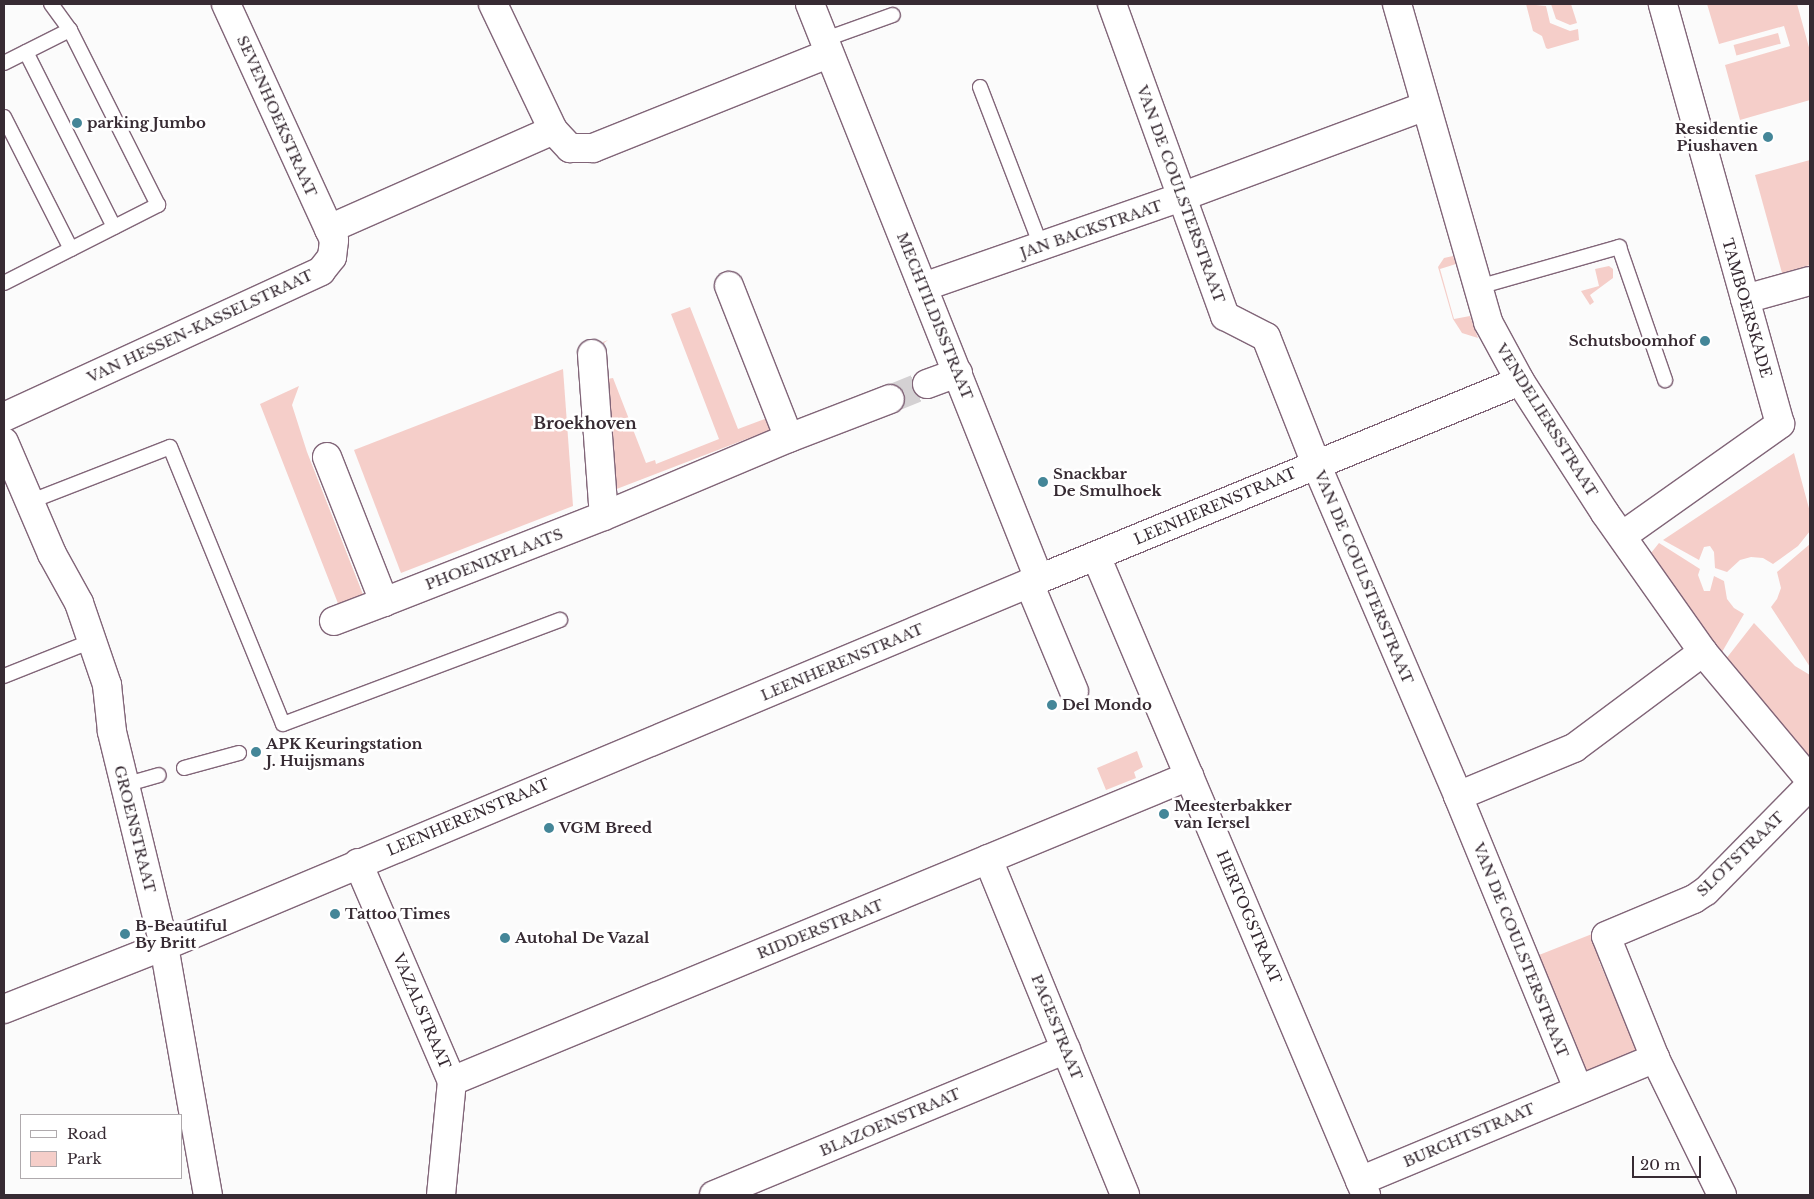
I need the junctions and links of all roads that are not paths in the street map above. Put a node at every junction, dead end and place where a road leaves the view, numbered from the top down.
1 (51, 4) edge
2 (226, 4) edge
3 (493, 4) edge
4 (810, 4) edge
5 (1112, 4) edge
6 (1398, 4) edge
7 (1664, 4) edge
8 (893, 15) dead end
9 (70, 30) junction
10 (826, 47) junction
11 (26, 52) junction
12 (4, 63) edge
13 (980, 87) dead end
14 (1426, 106) junction
15 (4, 117) edge
16 (553, 130) junction
17 (1182, 197) junction
18 (114, 227) junction
19 (329, 229) junction
20 (1041, 246) junction
21 (71, 249) junction
22 (1810, 281) edge
23 (4, 283) edge
24 (729, 286) dead end
25 (1478, 286) junction
26 (923, 287) junction
27 (1745, 299) junction
28 (592, 354) dead end
29 (958, 373) junction
30 (1665, 380) dead end
31 (1520, 381) junction
32 (927, 384) tunnel mouth
33 (890, 399) tunnel mouth
34 (4, 417) edge
35 (789, 438) junction
36 (4, 442) edge
37 (327, 457) dead end
38 (1316, 464) junction
39 (30, 502) junction
40 (604, 516) junction
41 (1622, 536) junction
42 (1096, 556) junction
43 (1034, 581) junction
44 (384, 602) junction
45 (560, 620) dead end
46 (334, 621) dead end
47 (94, 640) junction
48 (1703, 652) junction
49 (4, 676) edge
50 (1074, 691) dead end
51 (239, 752) dead end
52 (184, 768) dead end
53 (159, 775) dead end
54 (1189, 776) junction
55 (1810, 780) edge
56 (124, 785) junction
57 (1810, 785) edge
58 (1458, 796) junction
59 (988, 860) junction
60 (358, 863) junction
61 (164, 946) junction
62 (4, 1009) edge
63 (1066, 1049) junction
64 (1654, 1058) junction
65 (452, 1081) junction
66 (1578, 1089) junction
67 (1363, 1188) edge
68 (208, 1195) edge
69 (441, 1195) edge
70 (714, 1195) edge
71 (1125, 1195) edge
72 (1722, 1195) edge

1 - 9 lane
2 - 19 street, SEVENHOEKSTRAAT
3 - 16 street
4 - 10 street, MECHTILDISSTRAAT
5 - 17 street, VAN DE COULSTERSTRAAT
6 - 14 street, VENDELIERSSTRAAT
7 - 27 street, TAMBOERSKADE
8 - 10 lane
9 - 11 lane
9 - 18 lane
10 - 16 street
10 - 26 street, MECHTILDISSTRAAT
11 - 12 lane
11 - 18 lane
13 - 20 lane
14 - 17 street, JAN BACKSTRAAT
14 - 25 street, VENDELIERSSTRAAT
15 - 21 lane
16 - 19 street
17 - 20 street, JAN BACKSTRAAT
17 - 38 street, VAN DE COULSTERSTRAAT
18 - 21 lane
19 - 34 street, VAN HESSEN-KASSELSTRAAT
20 - 26 street, JAN BACKSTRAAT
21 - 23 lane
22 - 27 street
24 - 35 street
25 - 30 lane
25 - 31 street, VENDELIERSSTRAAT
26 - 29 street, MECHTILDISSTRAAT
27 - 41 street, TAMBOERSKADE
28 - 40 street
29 - 32 street
29 - 43 street, MECHTILDISSTRAAT
31 - 38 street, LEENHERENSTRAAT
31 - 41 street, VENDELIERSSTRAAT
33 - 35 street, PHOENIXPLAATS
35 - 40 street, PHOENIXPLAATS
36 - 39 street, GROENSTRAAT
37 - 44 street
38 - 42 street, LEENHERENSTRAAT
38 - 58 street, VAN DE COULSTERSTRAAT
39 - 45 lane
39 - 47 street, GROENSTRAAT
40 - 44 street, PHOENIXPLAATS
41 - 48 street, VENDELIERSSTRAAT
42 - 43 street, LEENHERENSTRAAT
42 - 54 street, HERTOGSTRAAT
43 - 50 street
43 - 60 street, LEENHERENSTRAAT
44 - 46 street, PHOENIXPLAATS
47 - 49 lane
47 - 56 street, GROENSTRAAT
48 - 55 street, VENDELIERSSTRAAT
48 - 58 street
51 - 52 lane
53 - 56 lane
54 - 59 street, RIDDERSTRAAT
54 - 67 street, HERTOGSTRAAT
56 - 61 street, GROENSTRAAT
57 - 64 street, SLOTSTRAAT
58 - 66 street, VAN DE COULSTERSTRAAT
59 - 63 street, PAGESTRAAT
59 - 65 street, RIDDERSTRAAT
60 - 61 street, LEENHERENSTRAAT
60 - 65 street, VAZALSTRAAT
61 - 62 street, LEENHERENSTRAAT
61 - 68 street, GROENSTRAAT
63 - 70 street, BLAZOENSTRAAT
63 - 71 street, PAGESTRAAT
64 - 66 street
64 - 72 street
65 - 69 street, VAZALSTRAAT
66 - 67 street, BURCHTSTRAAT

